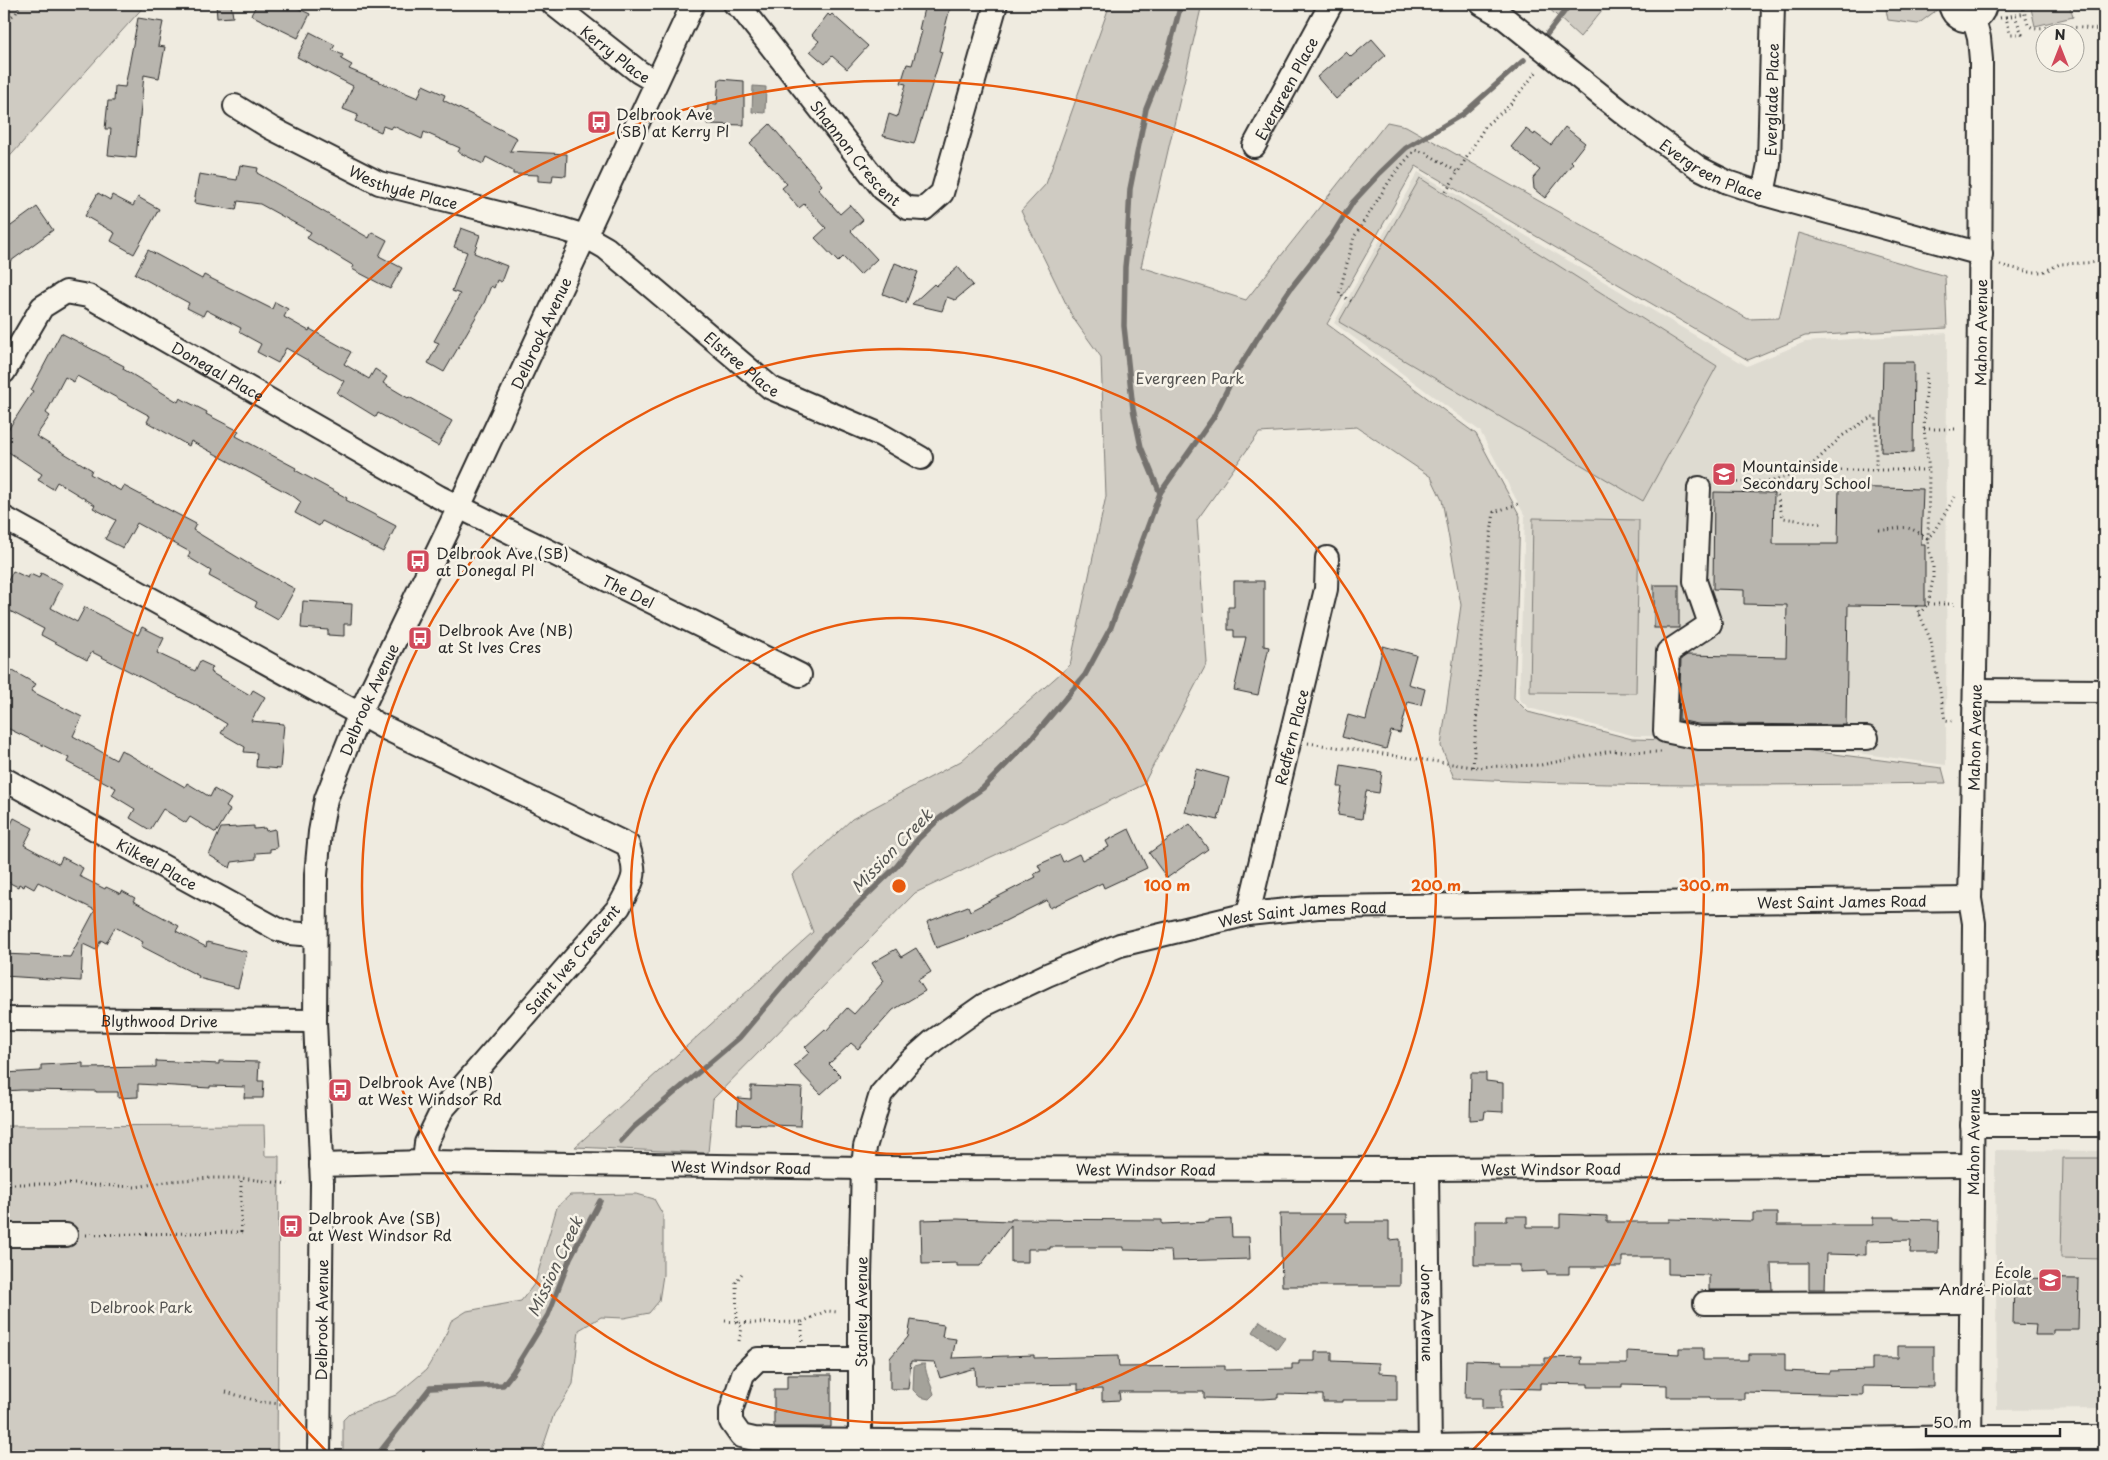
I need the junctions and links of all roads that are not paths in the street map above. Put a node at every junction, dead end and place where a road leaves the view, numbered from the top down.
1 (553, 4) edge
2 (693, 4) edge
3 (735, 4) edge
4 (996, 4) edge
5 (1331, 4) edge
6 (1482, 4) edge
7 (1773, 4) edge
8 (1950, 4) edge
9 (1985, 14) edge
10 (656, 82) junction
11 (235, 106) dead end
12 (1254, 146) dead end
13 (1763, 194) junction
14 (585, 236) junction
15 (1986, 259) junction
16 (4, 372) edge
17 (921, 458) dead end
18 (1699, 488) road end
19 (459, 507) junction
20 (4, 518) edge
21 (1327, 558) dead end
22 (800, 675) dead end
23 (1975, 690) junction
24 (2104, 691) edge
25 (360, 713) junction
26 (1868, 738) dead end
27 (4, 779) edge
28 (1970, 899) junction
29 (1248, 914) junction
30 (315, 935) junction
31 (4, 1019) edge
32 (315, 1021) junction
33 (1972, 1125) junction
34 (2104, 1125) edge
35 (424, 1162) junction
36 (322, 1165) junction
37 (1971, 1165) junction
38 (863, 1168) junction
39 (1428, 1169) junction
40 (4, 1235) edge
41 (66, 1236) road end
42 (1970, 1302) junction
43 (1705, 1303) dead end
44 (861, 1359) junction
45 (2104, 1437) edge
46 (1970, 1447) edge
47 (860, 1448) edge
48 (1430, 1451) edge
49 (319, 1456) edge

1 - 10 street, Kerry Place
2 - 10 street, Delbrook Avenue
3 - 4 street, Shannon Crescent
5 - 12 street, Evergreen Place
6 - 13 street, Evergreen Place
7 - 13 street, Everglade Place
8 - 9 street
9 - 15 street, Mahon Avenue
10 - 14 street, Delbrook Avenue
11 - 14 street, Westhyde Place
13 - 15 street, Evergreen Place
14 - 17 street, Elstree Place
14 - 19 street, Delbrook Avenue
15 - 23 street, Mahon Avenue
16 - 19 street, Donegal Place
18 - 26 street
19 - 22 street, The Del
19 - 25 street, Delbrook Avenue
20 - 25 street
21 - 29 street, Redfern Place
23 - 24 street
23 - 28 street, Mahon Avenue
25 - 30 street, Delbrook Avenue
25 - 35 street, Saint Ives Crescent
27 - 30 street, Kilkeel Place
28 - 29 street, West Saint James Road
28 - 33 street, Mahon Avenue
29 - 38 street, West Saint James Road
30 - 32 street, Delbrook Avenue
31 - 32 street, Blythwood Drive
32 - 36 street, Delbrook Avenue
33 - 34 street
33 - 37 street, Mahon Avenue
35 - 36 street, West Windsor Road
35 - 38 street, West Windsor Road
36 - 49 street, Delbrook Avenue
37 - 39 street, West Windsor Road
37 - 42 street, Mahon Avenue
38 - 39 street, West Windsor Road
38 - 44 street, Stanley Avenue
39 - 48 street, Jones Avenue
40 - 41 street
42 - 43 street
42 - 46 street, Mahon Avenue
44 - 47 street, Stanley Avenue
44 - 47 street
45 - 46 street
46 - 48 street
47 - 48 street

